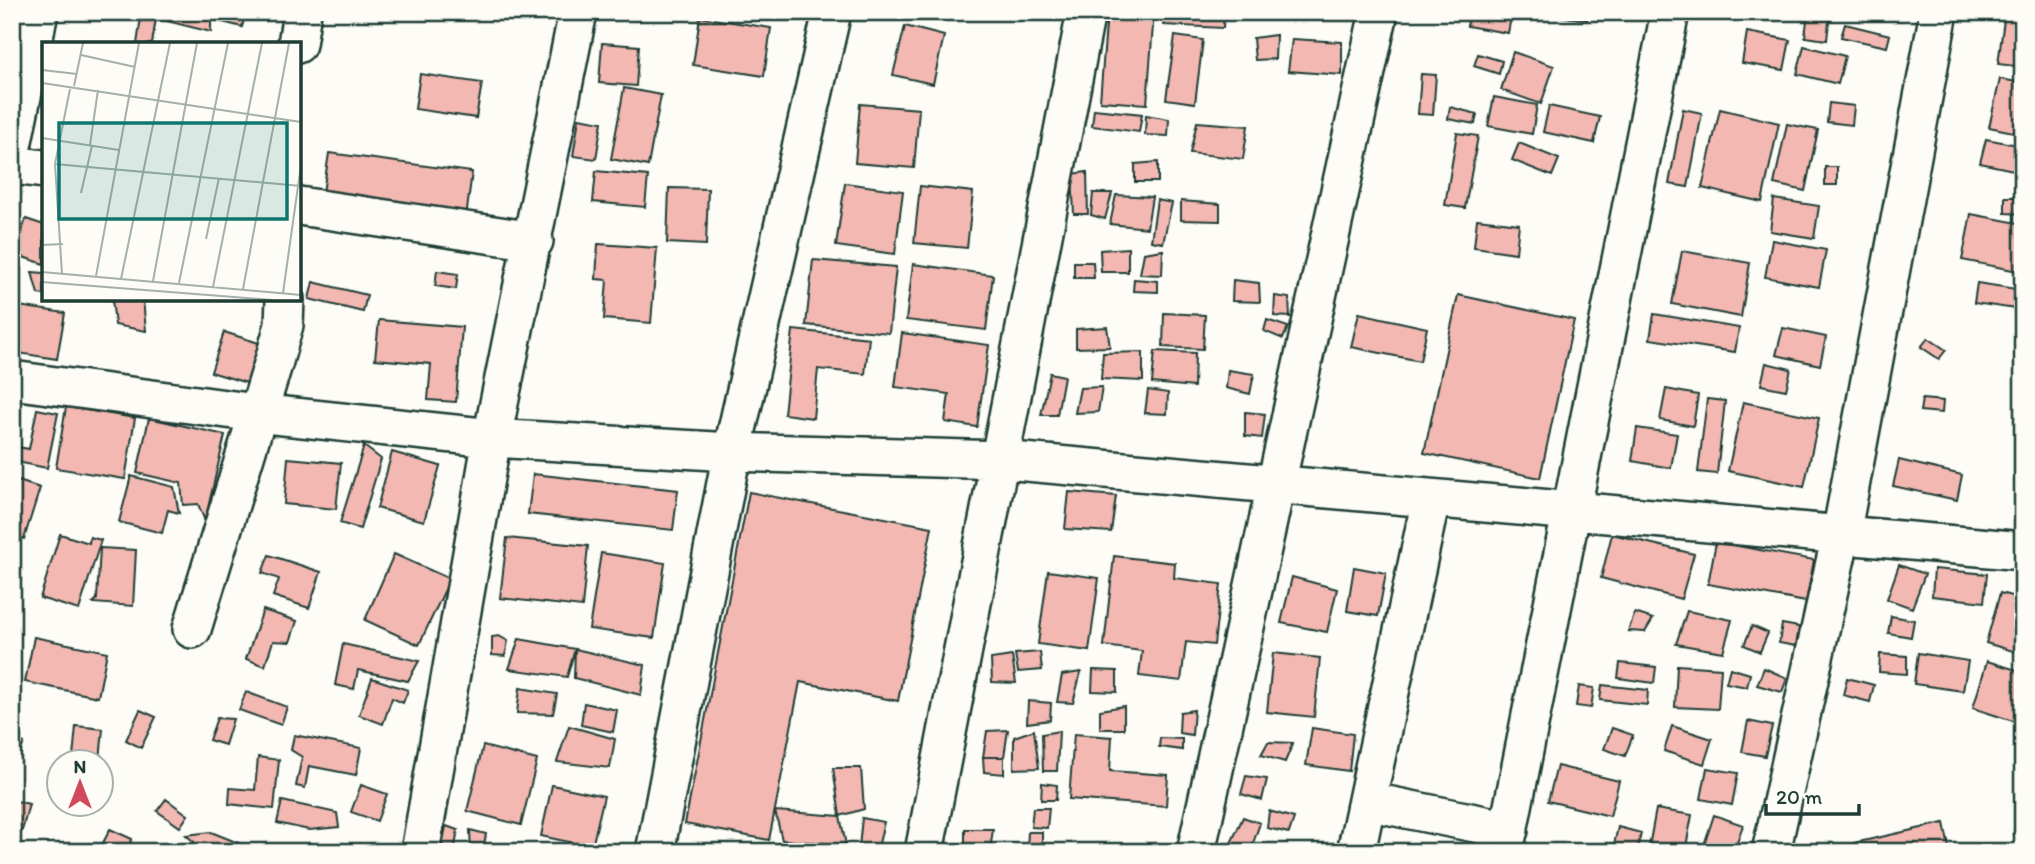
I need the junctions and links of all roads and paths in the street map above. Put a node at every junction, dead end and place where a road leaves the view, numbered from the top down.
1 (38, 12) edge
2 (302, 12) edge
3 (578, 12) edge
4 (832, 12) edge
5 (1086, 12) edge
6 (1379, 12) edge
7 (1670, 12) edge
8 (1939, 12) edge
9 (297, 42) edge
10 (12, 146) edge
11 (12, 165) edge
12 (42, 169) edge
13 (301, 206) edge
14 (534, 241) junction
15 (285, 301) edge
16 (12, 380) edge
17 (256, 413) junction
18 (492, 438) junction
19 (732, 452) junction
20 (1002, 460) junction
21 (1274, 485) junction
22 (1431, 499) junction
23 (1572, 511) junction
24 (1841, 535) junction
25 (2023, 551) edge
26 (192, 629) dead end
27 (1367, 801) junction
28 (1507, 841) edge
29 (420, 852) edge
30 (655, 852) edge
31 (924, 852) edge
32 (1196, 852) edge
33 (1356, 852) edge
34 (1771, 852) edge

1 - 10 street
2 - 9 street
3 - 14 street
4 - 19 street
5 - 20 street
6 - 21 street
7 - 23 street
8 - 24 street
11 - 12 street
13 - 14 street
14 - 18 street
15 - 17 street
16 - 17 street
17 - 18 street
17 - 26 street
18 - 19 street
18 - 29 street
19 - 20 street
19 - 30 street
20 - 21 street
20 - 31 street
21 - 22 street
21 - 32 street
22 - 23 street
22 - 27 street
23 - 24 street
23 - 28 street
24 - 25 street
24 - 34 street
27 - 28 street
27 - 33 street

